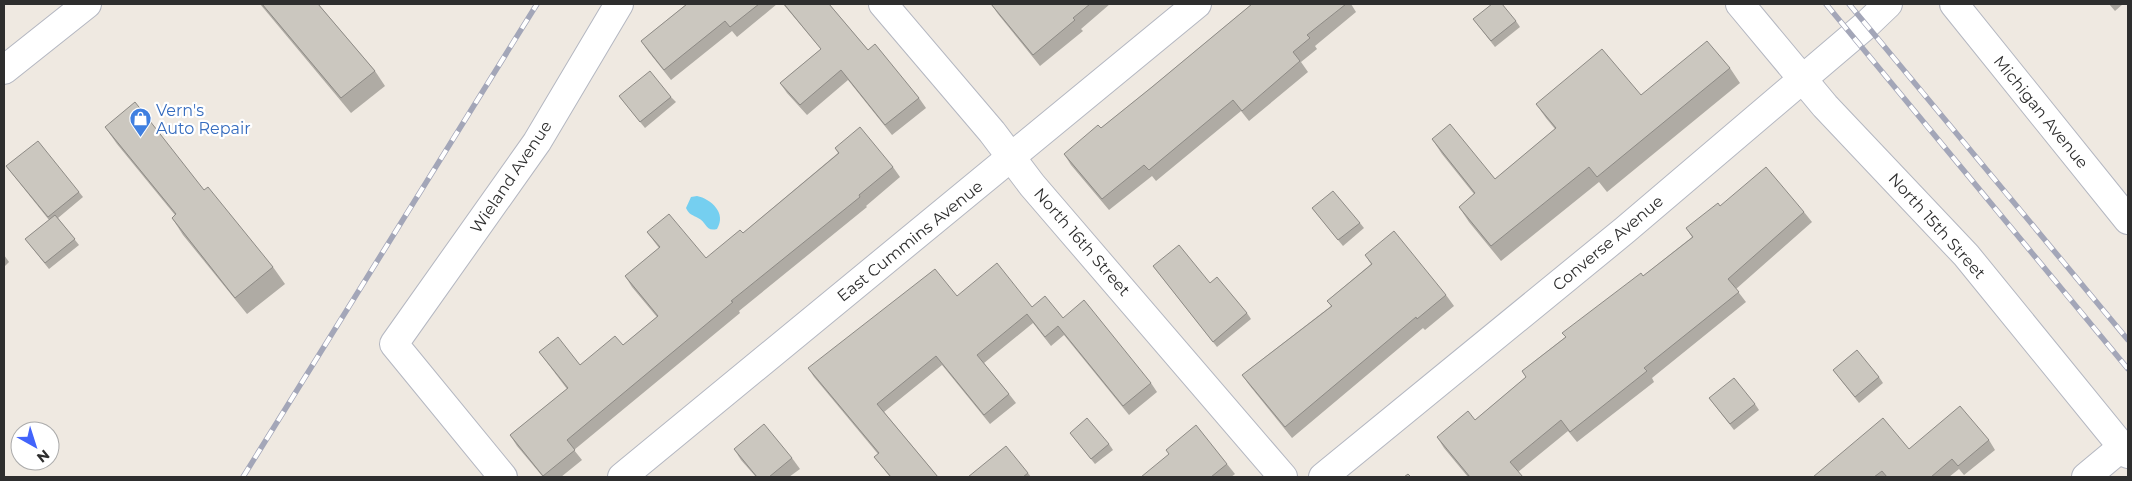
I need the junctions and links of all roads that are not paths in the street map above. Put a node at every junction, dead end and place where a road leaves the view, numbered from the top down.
1 (87, 4) edge
2 (618, 4) edge
3 (883, 4) edge
4 (1197, 4) edge
5 (1740, 4) edge
6 (1888, 4) edge
7 (1954, 4) edge
8 (4, 70) edge
9 (1802, 78) junction
10 (1011, 158) junction
11 (2128, 220) edge
12 (2125, 450) edge
13 (503, 477) edge
14 (622, 477) edge
15 (1283, 477) edge
16 (1322, 477) edge
17 (2086, 477) edge

1 - 8 street
2 - 13 street, Wieland Avenue
3 - 10 street, North 16th Street
4 - 10 street, East Cummins Avenue
5 - 9 street, North 15th Street
6 - 9 street, Converse Avenue
7 - 11 street, Michigan Avenue
9 - 12 street, North 15th Street
9 - 16 street, Converse Avenue
10 - 14 street, East Cummins Avenue
10 - 15 street, North 16th Street
12 - 17 street

